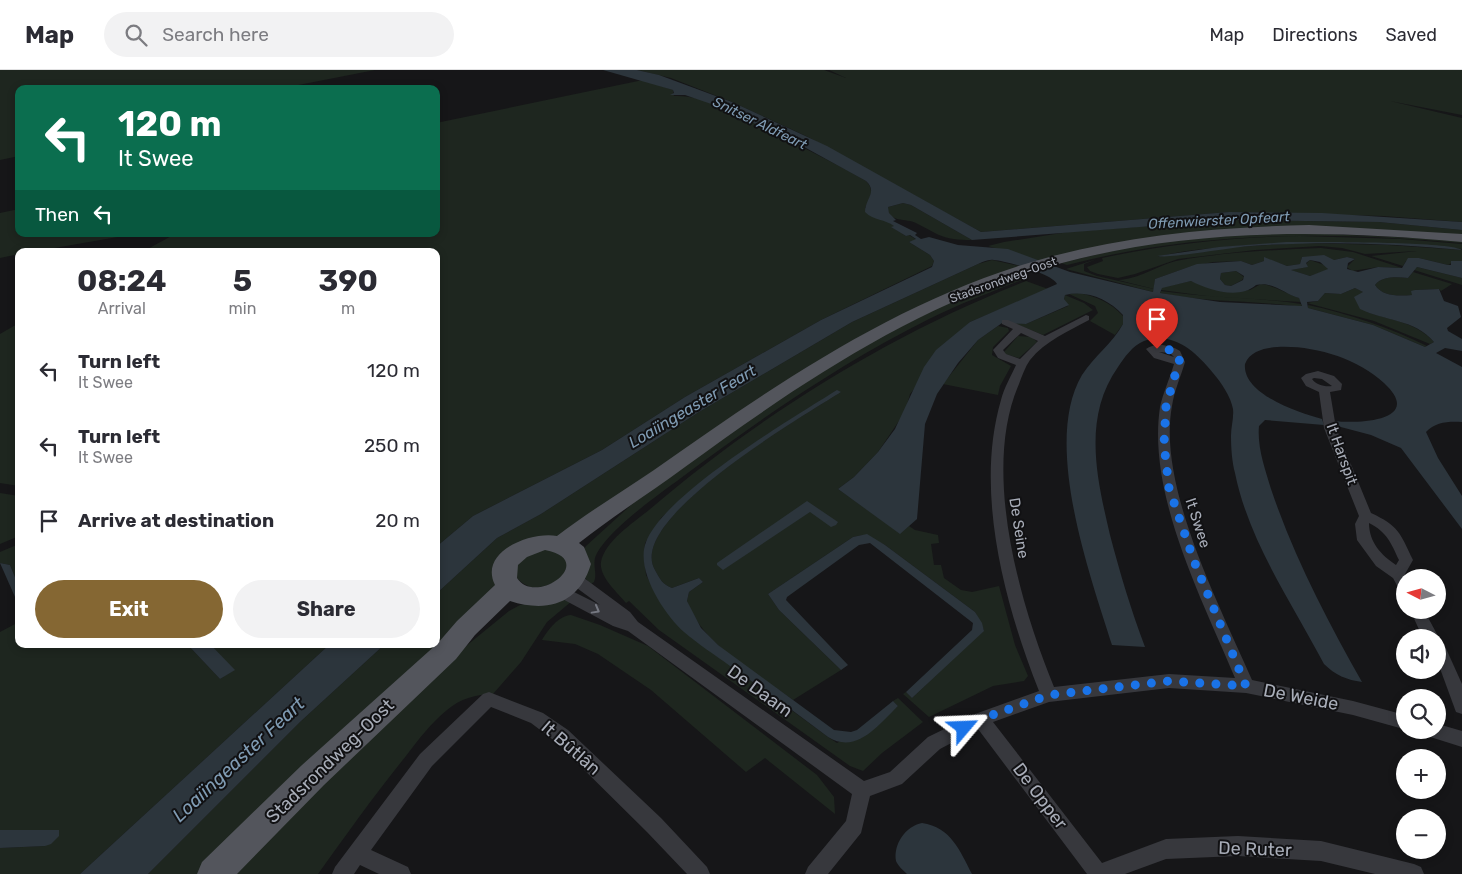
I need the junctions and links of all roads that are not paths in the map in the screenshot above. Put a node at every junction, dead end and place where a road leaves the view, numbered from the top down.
1 (1462, 238) edge
2 (1086, 318) dead end
3 (1005, 322) dead end
4 (1019, 329) junction
5 (1044, 340) junction
6 (1180, 362) dead end
7 (1022, 363) junction
8 (1324, 390) dead end
9 (1366, 516) junction
10 (568, 547) junction
11 (1401, 569) edge
12 (1396, 573) edge
13 (567, 585) junction
14 (516, 592) junction
15 (1446, 664) edge
16 (1246, 686) junction
17 (1049, 695) junction
18 (1462, 707) edge
19 (981, 719) junction
20 (1396, 720) edge
21 (1446, 734) edge
22 (1462, 739) edge
23 (862, 790) junction
24 (357, 854) junction
25 (214, 874) edge
26 (342, 874) edge
27 (401, 874) edge
28 (700, 874) edge
29 (815, 874) edge
30 (1098, 874) edge
31 (1414, 874) edge

1 - 10 main road, Stadsrondweg-Oost
2 - 5 street, De Seine
3 - 4 street
4 - 5 street
4 - 7 street
5 - 7 street, De Seine
6 - 16 street, It Swee
7 - 17 street, De Seine
8 - 9 street, It Harspit
9 - 11 street
9 - 12 street, It Harspit
10 - 13 main road
10 - 14 main road
13 - 14 main road
13 - 23 street, De Daam
14 - 25 main road, Stadsrondweg-Oost
15 - 18 street
16 - 17 street, De Weide
16 - 20 street, De Weide
17 - 19 street, De Weide
19 - 23 street, De Weide
19 - 30 street, De Opper
21 - 22 street
23 - 29 street
24 - 26 street, It Bûtlân
24 - 27 street
24 - 28 street, It Bûtlân
30 - 31 street, De Ruter

